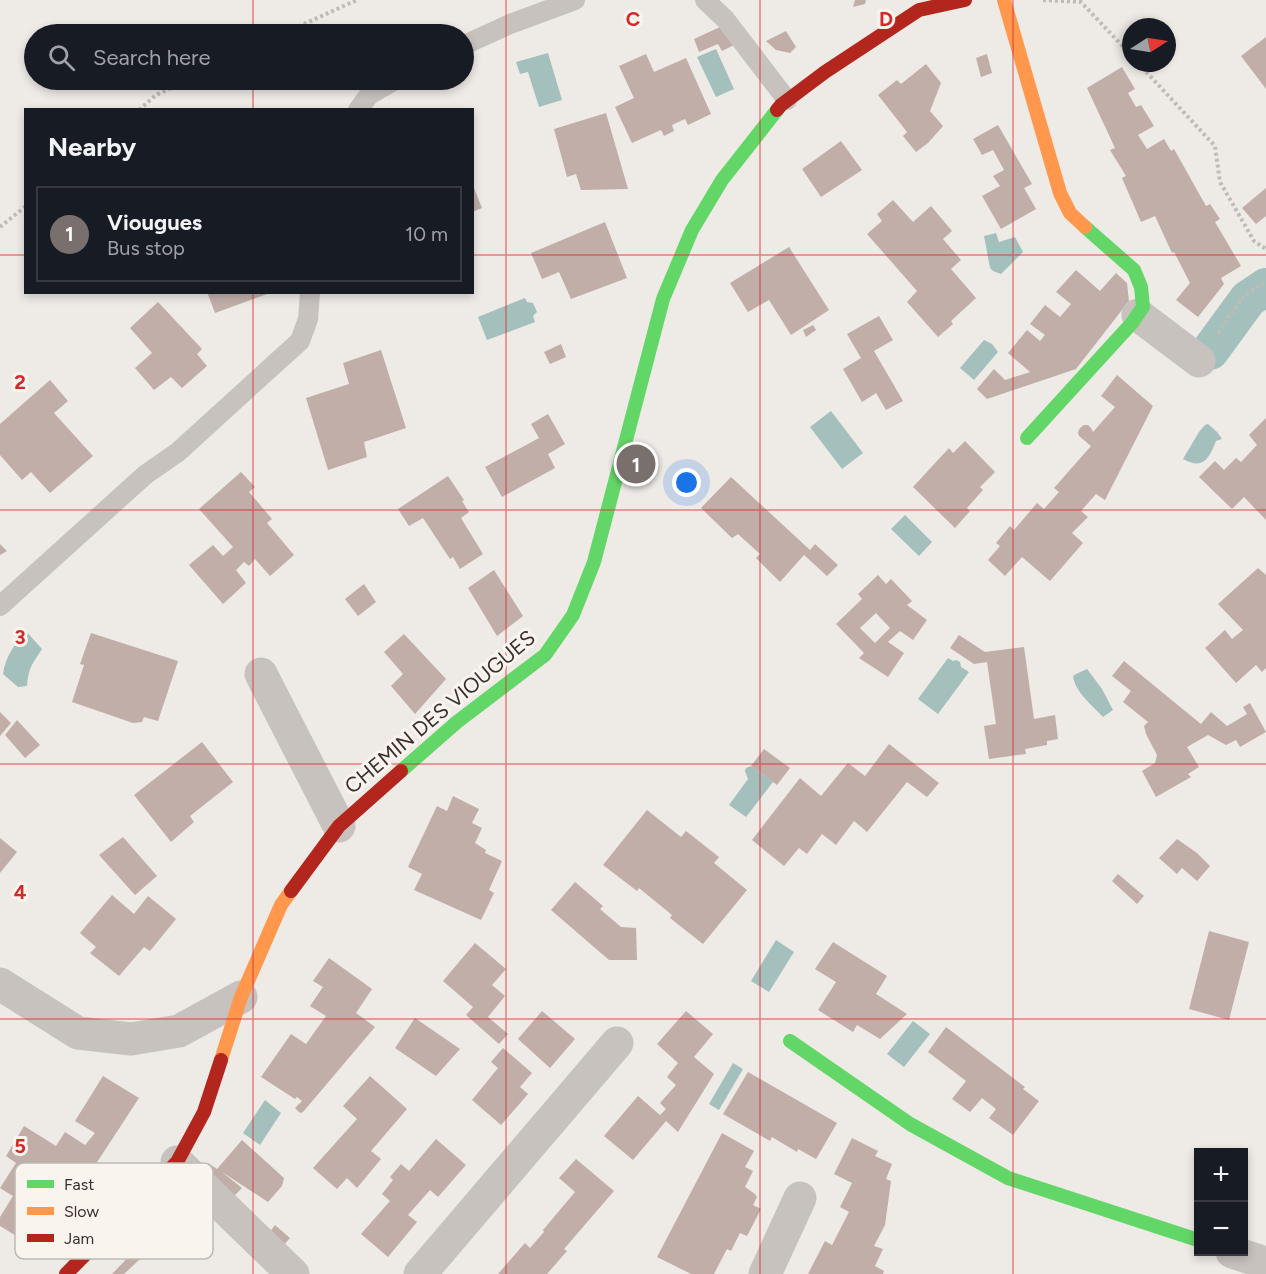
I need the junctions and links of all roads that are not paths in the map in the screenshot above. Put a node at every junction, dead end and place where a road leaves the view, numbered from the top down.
1 (575, 0) edge
2 (705, 0) edge
3 (965, 0) edge
4 (1004, 0) edge
5 (474, 40) edge
6 (378, 90) edge
7 (787, 100) junction
8 (359, 108) edge
9 (310, 294) edge
10 (1138, 315) junction
11 (1198, 361) road end
12 (1028, 438) dead end
13 (0, 606) edge
14 (261, 674) dead end
15 (339, 826) junction
16 (0, 984) edge
17 (241, 997) junction
18 (790, 1041) dead end
19 (617, 1043) dead end
20 (177, 1162) edge
21 (213, 1197) edge
22 (800, 1198) dead end
23 (1194, 1239) edge
24 (1246, 1256) edge
25 (81, 1259) edge
26 (1266, 1263) edge
27 (427, 1272) edge
28 (66, 1274) edge
29 (293, 1274) edge
30 (765, 1274) edge

1 - 5 lane
2 - 7 lane
3 - 7 street, CHEMIN DES VIOUGUES
4 - 10 street
6 - 8 lane
7 - 15 street, CHEMIN DES VIOUGUES
9 - 13 lane
10 - 11 street
10 - 12 street
14 - 15 street
15 - 17 street, CHEMIN DES VIOUGUES
16 - 17 street
17 - 20 street, CHEMIN DES VIOUGUES
18 - 23 street
19 - 27 street
21 - 29 street
22 - 30 street
24 - 26 street
25 - 28 street, CHEMIN DES VIOUGUES

